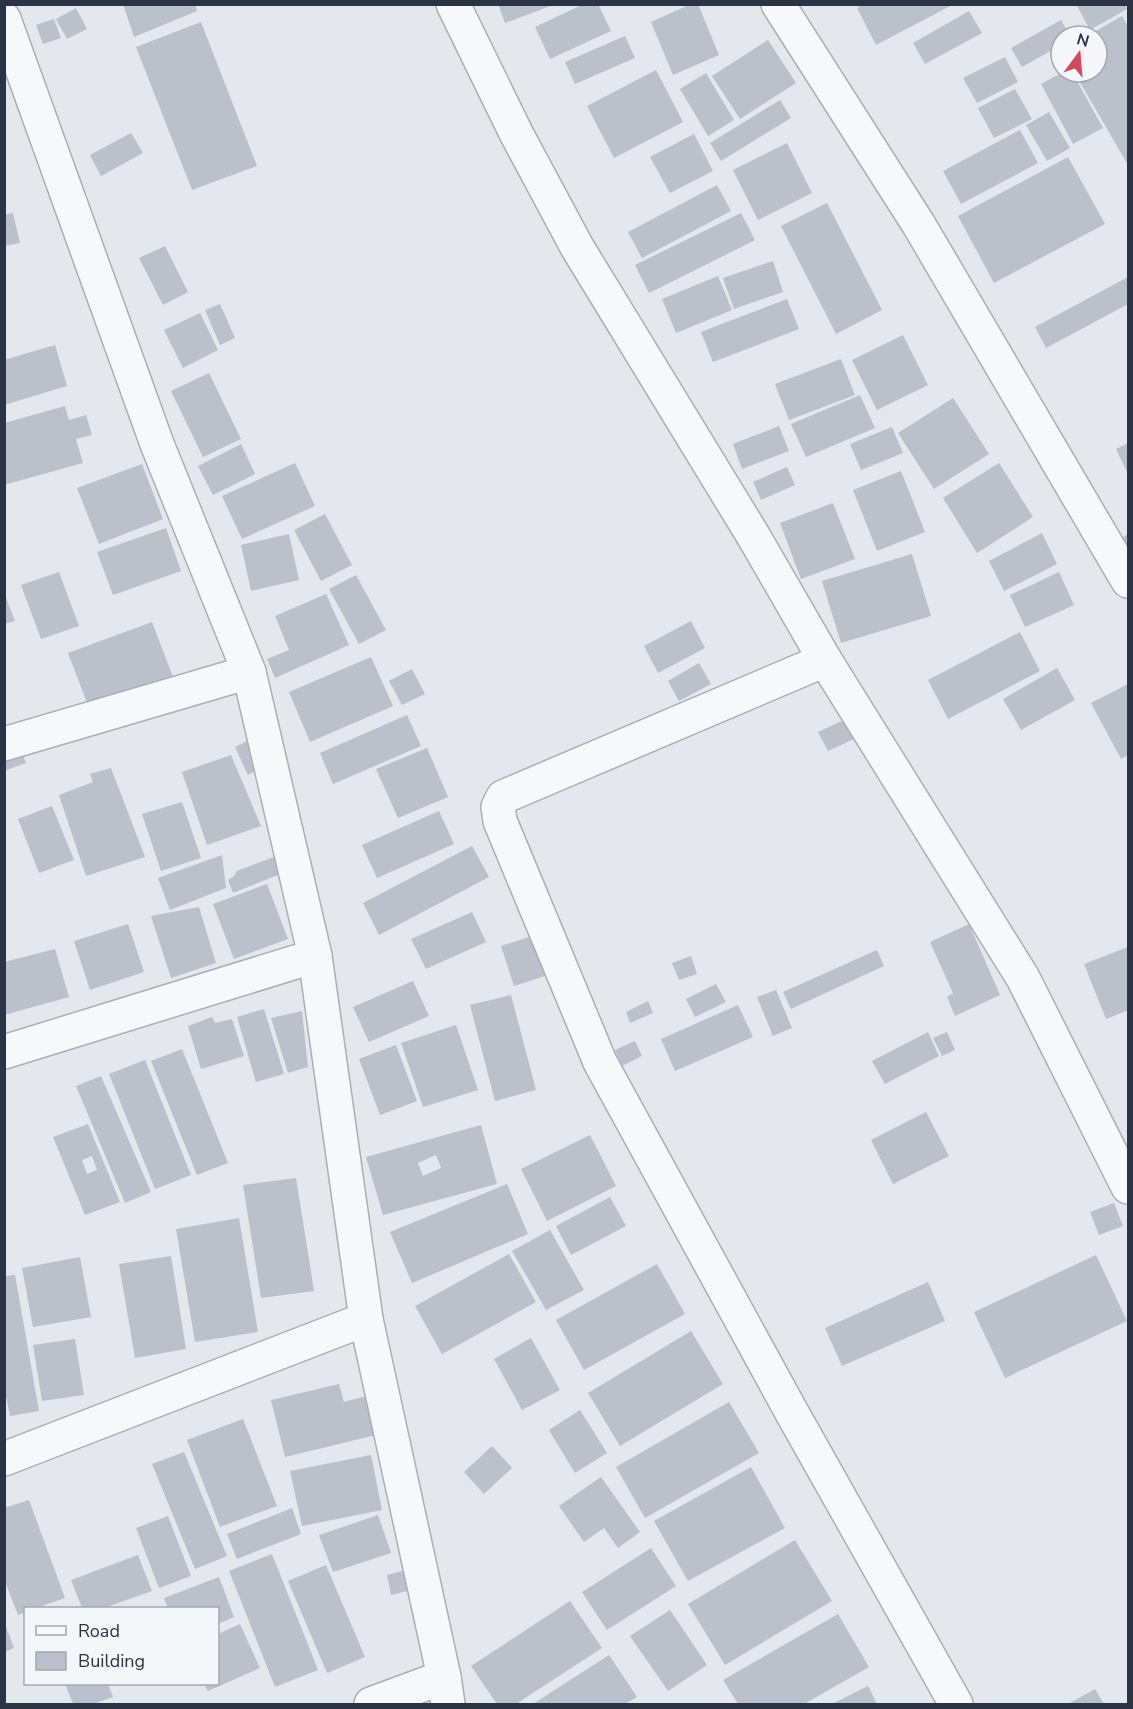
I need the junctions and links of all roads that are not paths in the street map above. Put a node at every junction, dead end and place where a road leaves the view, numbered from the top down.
1 (453, 4) edge
2 (778, 4) edge
3 (4, 19) edge
4 (1128, 581) edge
5 (825, 660) junction
6 (249, 672) junction
7 (4, 744) edge
8 (315, 956) junction
9 (4, 1052) edge
10 (1128, 1187) edge
11 (366, 1319) junction
12 (4, 1459) edge
13 (446, 1691) edge
14 (371, 1704) edge
15 (956, 1704) edge

1 - 5 street
2 - 4 street
3 - 6 street
5 - 10 street
5 - 15 street
6 - 7 street
6 - 8 street
8 - 9 street
8 - 11 street
11 - 12 street
11 - 13 street
13 - 14 street

